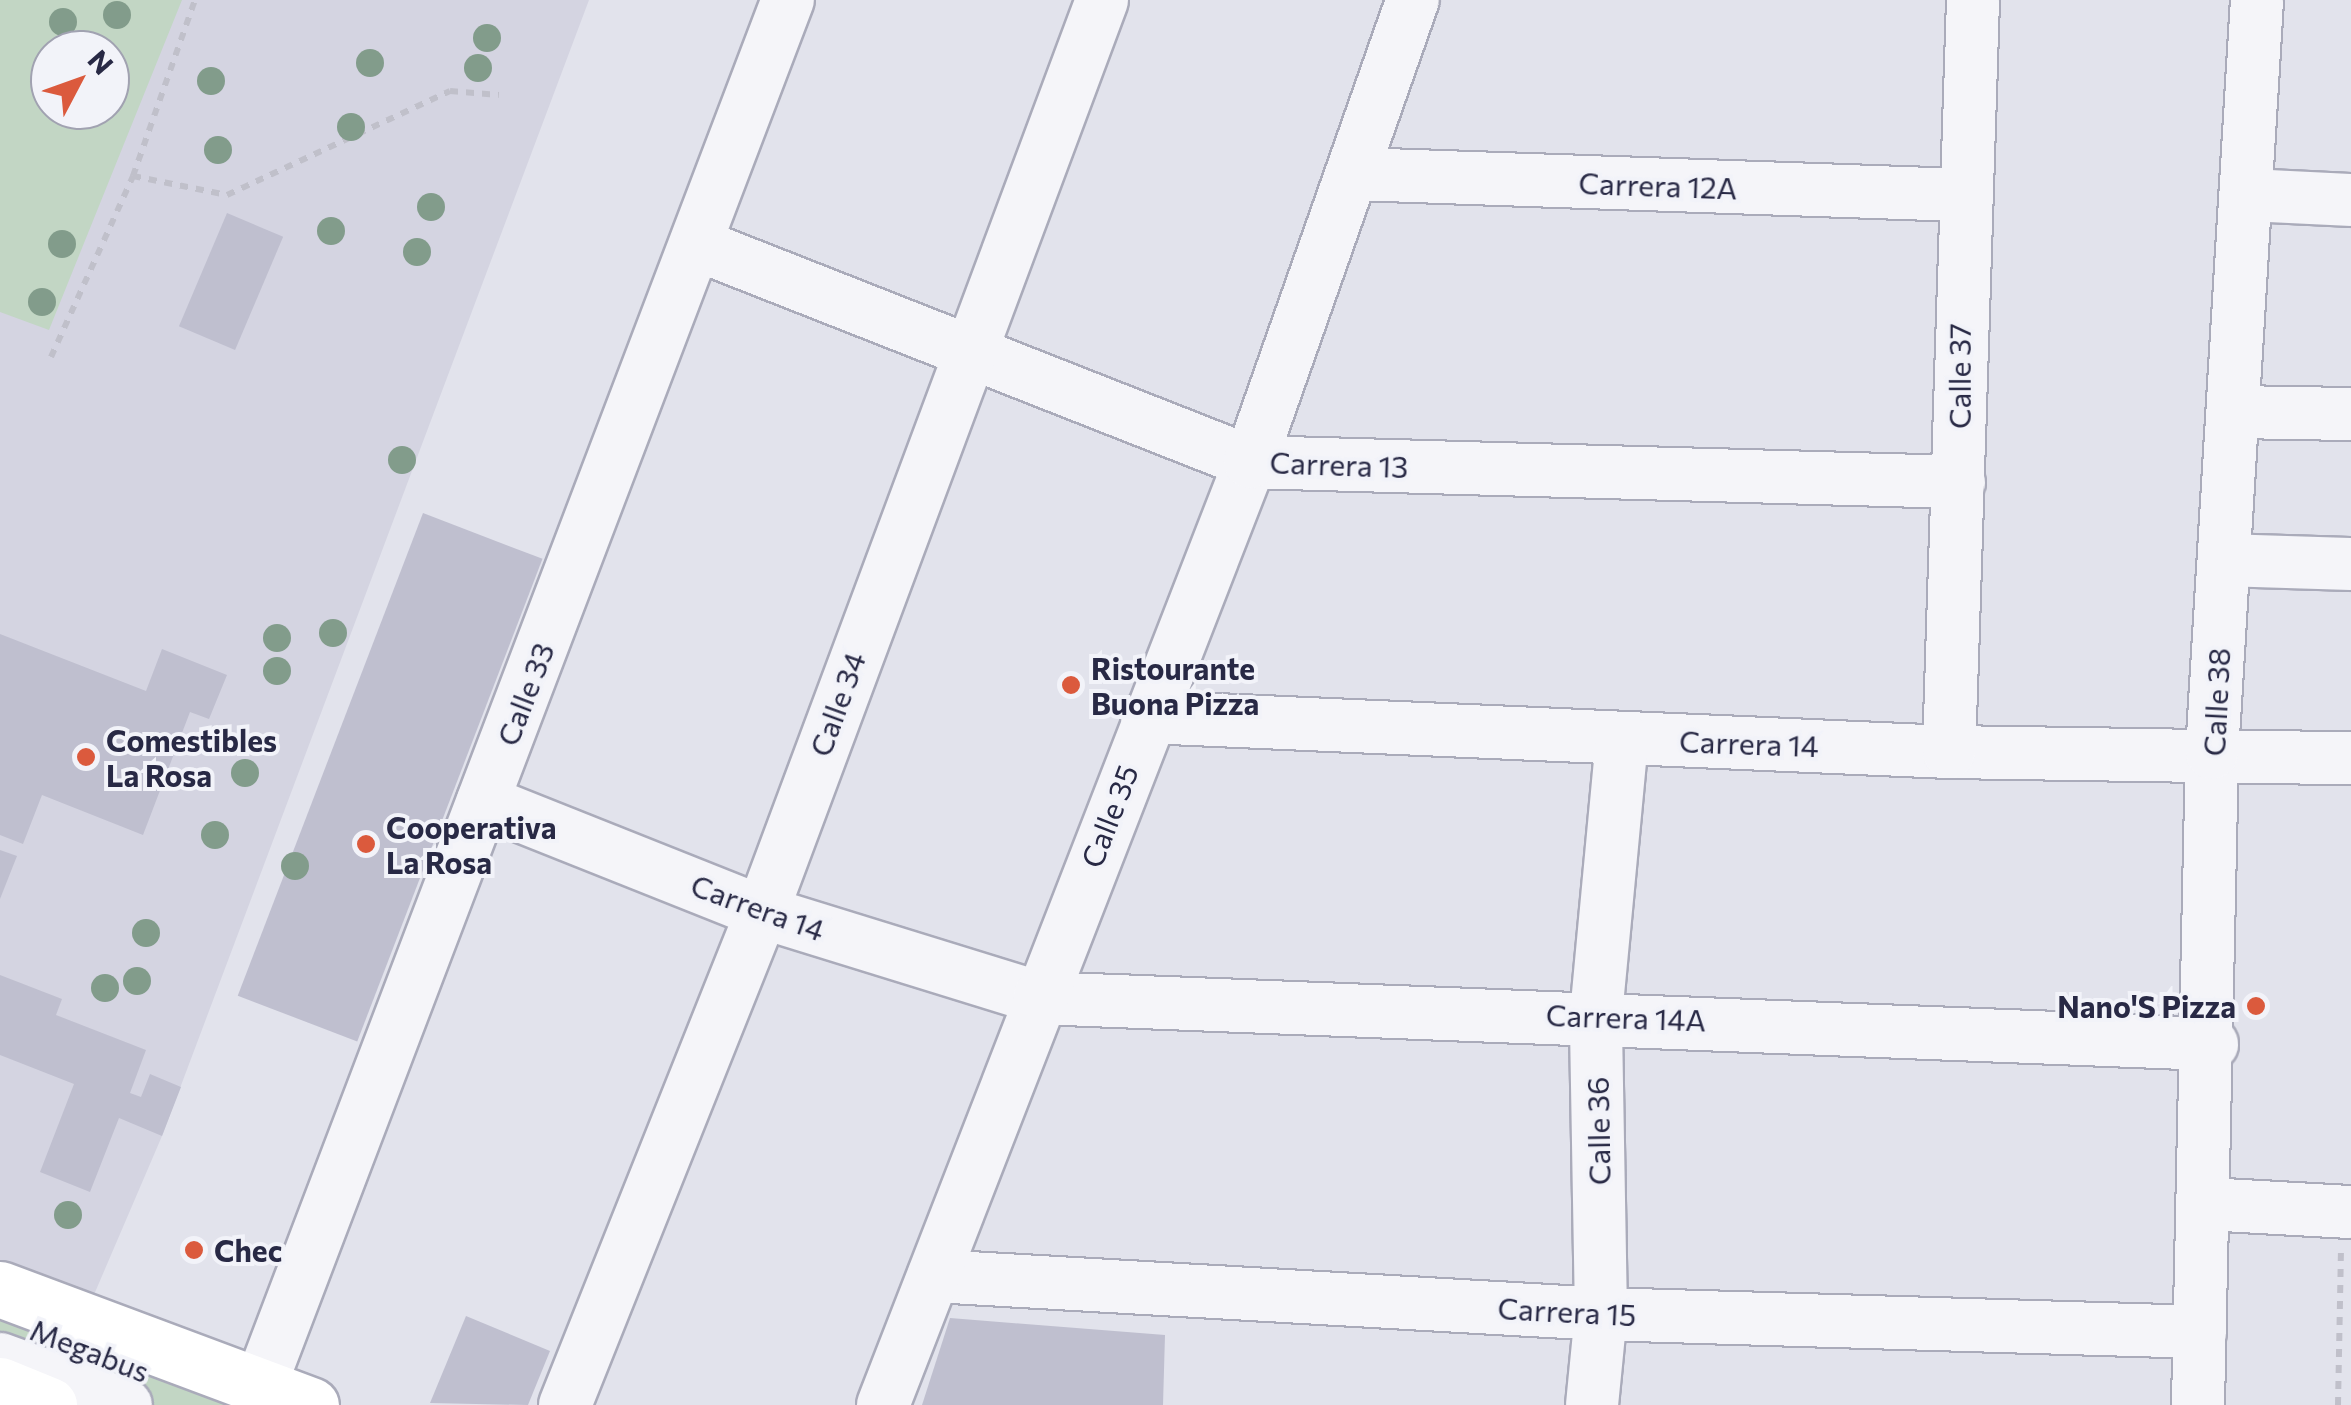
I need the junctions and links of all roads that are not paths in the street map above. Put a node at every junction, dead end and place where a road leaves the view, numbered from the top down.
1 (788, 0) edge
2 (1102, 0) edge
3 (1412, 0) edge
4 (1973, 0) edge
5 (2256, 0) edge
6 (1356, 174) junction
7 (1960, 195) junction
8 (2249, 195) junction
9 (2351, 200) edge
10 (700, 246) junction
11 (967, 344) junction
12 (2235, 412) junction
13 (2351, 414) edge
14 (1250, 462) junction
15 (1958, 482) junction
16 (2225, 560) junction
17 (2351, 564) edge
18 (1146, 717) junction
19 (1622, 738) junction
20 (1949, 752) junction
21 (2212, 753) junction
22 (2351, 758) edge
23 (483, 801) junction
24 (762, 912) junction
25 (1039, 998) junction
26 (1596, 1015) junction
27 (2212, 1044) junction
28 (2206, 1204) junction
29 (2346, 1212) edge
30 (934, 1276) junction
31 (0, 1288) edge
32 (1601, 1314) junction
33 (0, 1316) edge
34 (2200, 1332) junction
35 (0, 1360) edge
36 (0, 1385) edge
37 (248, 1396) edge
38 (48, 1405) edge
39 (126, 1405) edge
40 (311, 1405) edge
41 (564, 1405) edge
42 (884, 1405) edge
43 (1592, 1405) edge
44 (2198, 1405) edge

1 - 10 street, Calle 33
2 - 11 street, Calle 34
3 - 6 street, Calle 35
4 - 7 street, Calle 37
5 - 8 street, Calle 38
6 - 7 street, Carrera 12A
6 - 14 street, Calle 35
7 - 15 street, Calle 37
8 - 9 street
8 - 12 street, Calle 38
10 - 11 street, Carrera 13
10 - 23 street, Calle 33
11 - 14 street, Carrera 13
11 - 24 street, Calle 34
12 - 13 street
12 - 16 street, Calle 38
14 - 15 street, Carrera 13
14 - 18 street, Calle 35
15 - 20 street, Calle 37
16 - 17 street
16 - 21 street, Calle 38
18 - 19 street, Carrera 14
18 - 25 street, Calle 35
19 - 20 street, Carrera 14
19 - 26 street, Calle 36
20 - 21 street, Carrera 14
21 - 22 street, Carrera 14
21 - 27 street, Calle 38
23 - 24 street, Carrera 14
23 - 37 street, Calle 33
24 - 25 street, Carrera 14
24 - 41 street, Calle 34
25 - 26 street, Carrera 14A
25 - 30 street, Calle 35
26 - 27 street, Carrera 14A
26 - 32 street, Calle 36
27 - 28 street, Calle 38
28 - 29 street
28 - 34 street, Calle 38
30 - 32 street, Carrera 15
30 - 42 street, Calle 35
31 - 37 main road
32 - 34 street, Carrera 15
32 - 43 street, Calle 36
33 - 37 street, Megabus
34 - 44 street, Calle 38
35 - 39 street, Megabus
36 - 38 main road
37 - 40 main road

